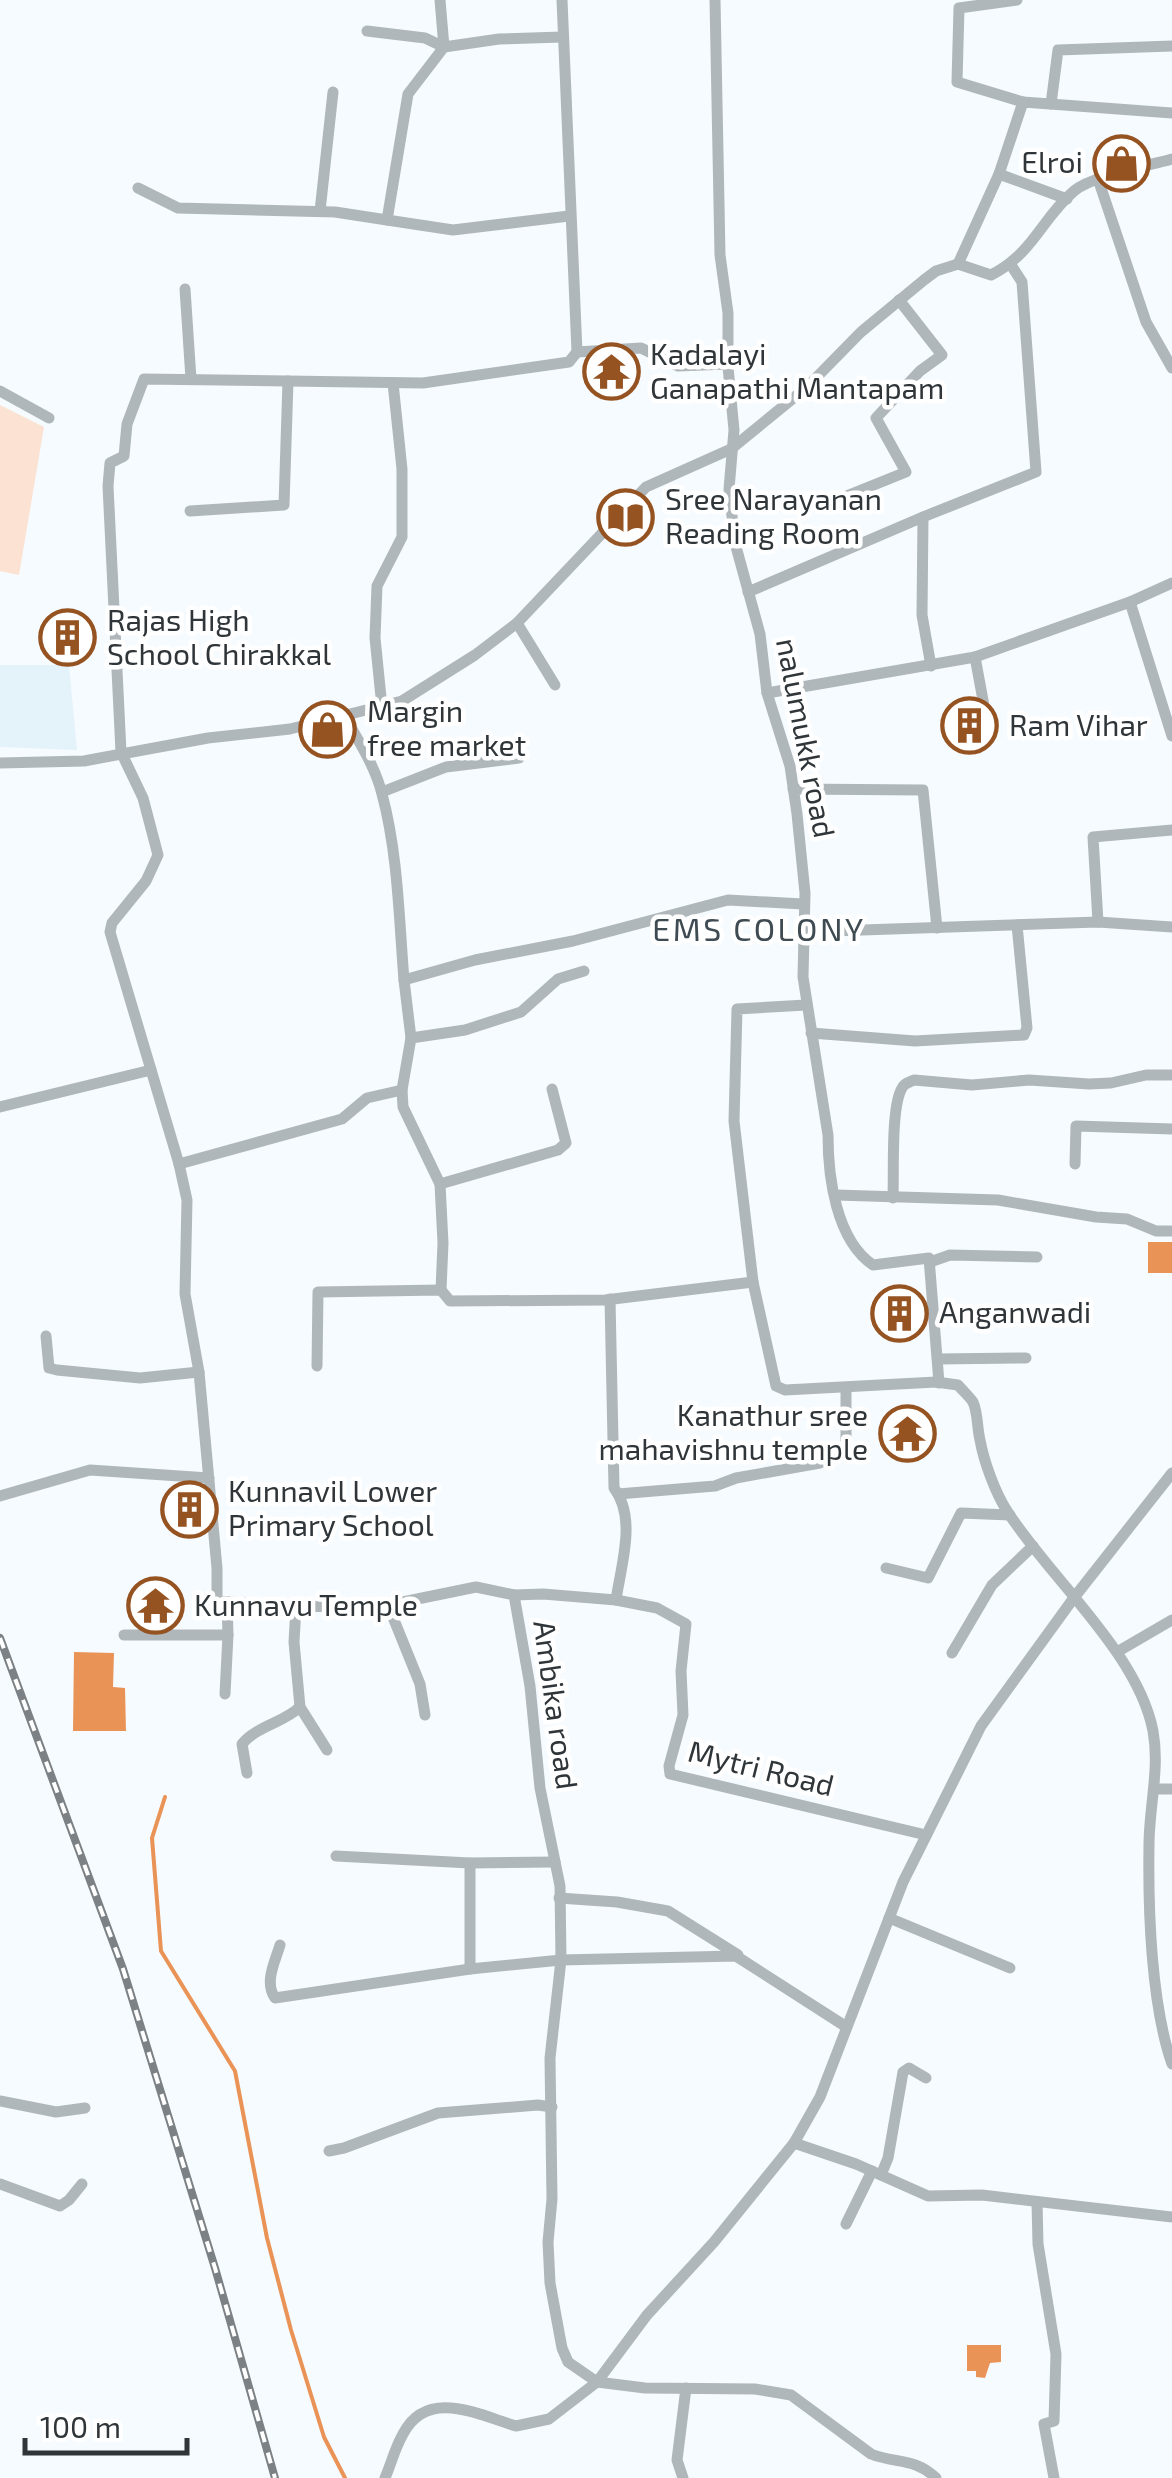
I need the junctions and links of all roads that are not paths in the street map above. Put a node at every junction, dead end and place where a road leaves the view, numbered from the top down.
1 (440, 0) edge
2 (562, 0) edge
3 (715, 0) edge
4 (1017, 0) edge
5 (367, 31) dead end
6 (562, 37) junction
7 (1172, 46) edge
8 (444, 47) junction
9 (333, 92) dead end
10 (1023, 102) junction
11 (1051, 104) junction
12 (1172, 112) edge
13 (1172, 159) edge
14 (999, 174) junction
15 (1098, 179) junction
16 (138, 188) dead end
17 (1067, 199) junction
18 (320, 212) junction
19 (569, 216) junction
20 (387, 220) junction
21 (958, 264) junction
22 (1011, 265) junction
23 (186, 289) dead end
24 (899, 300) junction
25 (576, 352) junction
26 (728, 364) junction
27 (1172, 368) edge
28 (191, 379) junction
29 (288, 381) junction
30 (393, 383) junction
31 (0, 391) edge
32 (50, 418) dead end
33 (732, 448) junction
34 (824, 505) dead end
35 (190, 510) dead end
36 (923, 517) junction
37 (1172, 583) edge
38 (748, 592) junction
39 (1130, 602) junction
40 (517, 623) junction
41 (975, 657) junction
42 (931, 666) junction
43 (1154, 677) junction
44 (1168, 679) dead end
45 (555, 686) dead end
46 (767, 693) junction
47 (382, 707) junction
48 (985, 711) dead end
49 (345, 718) junction
50 (1172, 736) edge
51 (120, 752) junction
52 (519, 758) dead end
53 (0, 763) edge
54 (793, 789) junction
55 (382, 792) junction
56 (1172, 830) edge
57 (804, 904) junction
58 (1098, 922) junction
59 (1017, 925) junction
60 (1172, 927) edge
61 (936, 928) junction
62 (803, 932) junction
63 (584, 970) dead end
64 (404, 980) junction
65 (806, 1006) junction
66 (811, 1033) junction
67 (411, 1038) junction
68 (151, 1070) junction
69 (1172, 1076) edge
70 (402, 1090) junction
71 (552, 1090) dead end
72 (0, 1107) edge
73 (1172, 1129) edge
74 (179, 1164) junction
75 (1075, 1164) dead end
76 (440, 1184) junction
77 (836, 1195) junction
78 (893, 1198) junction
79 (1172, 1231) edge
80 (1037, 1257) dead end
81 (930, 1262) junction
82 (753, 1282) junction
83 (440, 1290) junction
84 (610, 1299) junction
85 (46, 1336) dead end
86 (1026, 1358) dead end
87 (938, 1359) junction
88 (317, 1366) dead end
89 (199, 1372) junction
90 (940, 1383) junction
91 (846, 1389) junction
92 (1172, 1473) edge
93 (209, 1478) junction
94 (618, 1494) junction
95 (0, 1496) edge
96 (1010, 1516) junction
97 (1033, 1546) junction
98 (886, 1568) dead end
99 (514, 1595) junction
100 (1073, 1599) junction
101 (616, 1600) junction
102 (228, 1602) junction
103 (388, 1605) junction
104 (296, 1606) junction
105 (1172, 1620) edge
106 (228, 1634) junction
107 (124, 1635) dead end
108 (1118, 1652) junction
109 (952, 1653) dead end
110 (225, 1694) dead end
111 (300, 1707) junction
112 (425, 1714) dead end
113 (327, 1750) dead end
114 (247, 1773) dead end
115 (1155, 1789) junction
116 (1172, 1789) edge
117 (926, 1836) junction
118 (336, 1856) dead end
119 (555, 1862) junction
120 (470, 1863) junction
121 (558, 1898) junction
122 (888, 1918) junction
123 (280, 1945) dead end
124 (560, 1960) junction
125 (1010, 1968) dead end
126 (470, 1969) junction
127 (845, 2026) junction
128 (1172, 2064) edge
129 (926, 2078) dead end
130 (0, 2102) edge
131 (552, 2107) junction
132 (85, 2108) dead end
133 (794, 2143) junction
134 (330, 2151) dead end
135 (877, 2173) junction
136 (0, 2184) edge
137 (82, 2184) dead end
138 (1037, 2202) junction
139 (1172, 2217) edge
140 (846, 2224) dead end
141 (597, 2382) junction
142 (686, 2388) junction
143 (385, 2478) edge
144 (683, 2478) edge
145 (936, 2478) edge
146 (1054, 2478) edge

1 - 8 street
2 - 6 street
3 - 26 street, nalumukk road
4 - 10 street
5 - 8 street
6 - 8 street
6 - 19 street
7 - 11 street
8 - 20 street
9 - 18 street
10 - 11 street
10 - 14 street
11 - 12 street
13 - 15 street
14 - 17 street
14 - 21 street
15 - 17 street
15 - 27 street
16 - 18 street
17 - 22 street
18 - 20 street
19 - 20 street
19 - 25 street
21 - 22 street
21 - 24 street
22 - 36 street
23 - 28 street
24 - 33 street
24 - 34 street
25 - 26 street
25 - 30 street
26 - 33 street, nalumukk road
28 - 29 street
28 - 51 street
29 - 30 street
29 - 35 street
30 - 47 street
31 - 32 street
33 - 38 street, nalumukk road
33 - 40 street
36 - 38 street
36 - 42 street
37 - 39 street
38 - 46 street, nalumukk road
39 - 41 street
39 - 43 street
40 - 45 street
40 - 47 street
41 - 42 street
41 - 48 street
42 - 46 street
43 - 44 street
43 - 50 street
46 - 54 street, nalumukk road
47 - 49 street
49 - 51 street
49 - 55 street
51 - 53 street
51 - 68 street
52 - 55 street
54 - 57 street, nalumukk road
54 - 61 street
55 - 64 street
56 - 58 street
57 - 62 street, nalumukk road
57 - 64 street
58 - 59 street
58 - 60 street
59 - 61 street
59 - 66 street
61 - 62 street
62 - 65 street, nalumukk road
63 - 67 street
64 - 67 street
65 - 66 street, nalumukk road
65 - 82 street
66 - 77 street, nalumukk road
67 - 70 street
68 - 72 street
68 - 74 street
69 - 78 street
70 - 74 street
70 - 76 street
71 - 76 street
73 - 75 street
74 - 89 street
76 - 83 street
77 - 78 street
77 - 81 street, nalumukk road
78 - 79 street
80 - 81 street, nalumukk road
81 - 87 street
82 - 84 street
82 - 91 street
83 - 84 street
83 - 88 street
84 - 94 street
85 - 89 street
86 - 87 street
87 - 90 street
89 - 93 street
90 - 91 street
90 - 96 street
91 - 94 street
92 - 100 street
93 - 95 street
93 - 102 street
94 - 101 street
96 - 97 street
96 - 98 street
97 - 100 street
97 - 109 street
99 - 101 street, Mytri Road
99 - 103 street, Ambika road
99 - 119 street, Ambika road
100 - 108 street
100 - 117 street
101 - 117 street, Mytri Road
102 - 104 street, Ambika road
102 - 106 street
103 - 104 street, Ambika road
103 - 112 street
104 - 111 street
105 - 108 street
106 - 107 street
106 - 110 street
108 - 115 street
111 - 113 street
111 - 114 street
115 - 116 street
115 - 128 street
117 - 122 street
118 - 120 street
119 - 120 street
119 - 121 street, Ambika road
120 - 126 street
121 - 124 street, Ambika road
121 - 127 street
122 - 125 street
122 - 127 street
123 - 126 street
124 - 126 street
124 - 127 street
124 - 131 street, Ambika road
127 - 133 street
129 - 135 street
130 - 132 street
131 - 134 street
131 - 141 street, Ambika road
133 - 135 street
133 - 141 street
135 - 138 street
135 - 140 street
136 - 137 street
138 - 139 street
138 - 146 street
141 - 142 street
141 - 143 street
142 - 144 street
142 - 145 street

